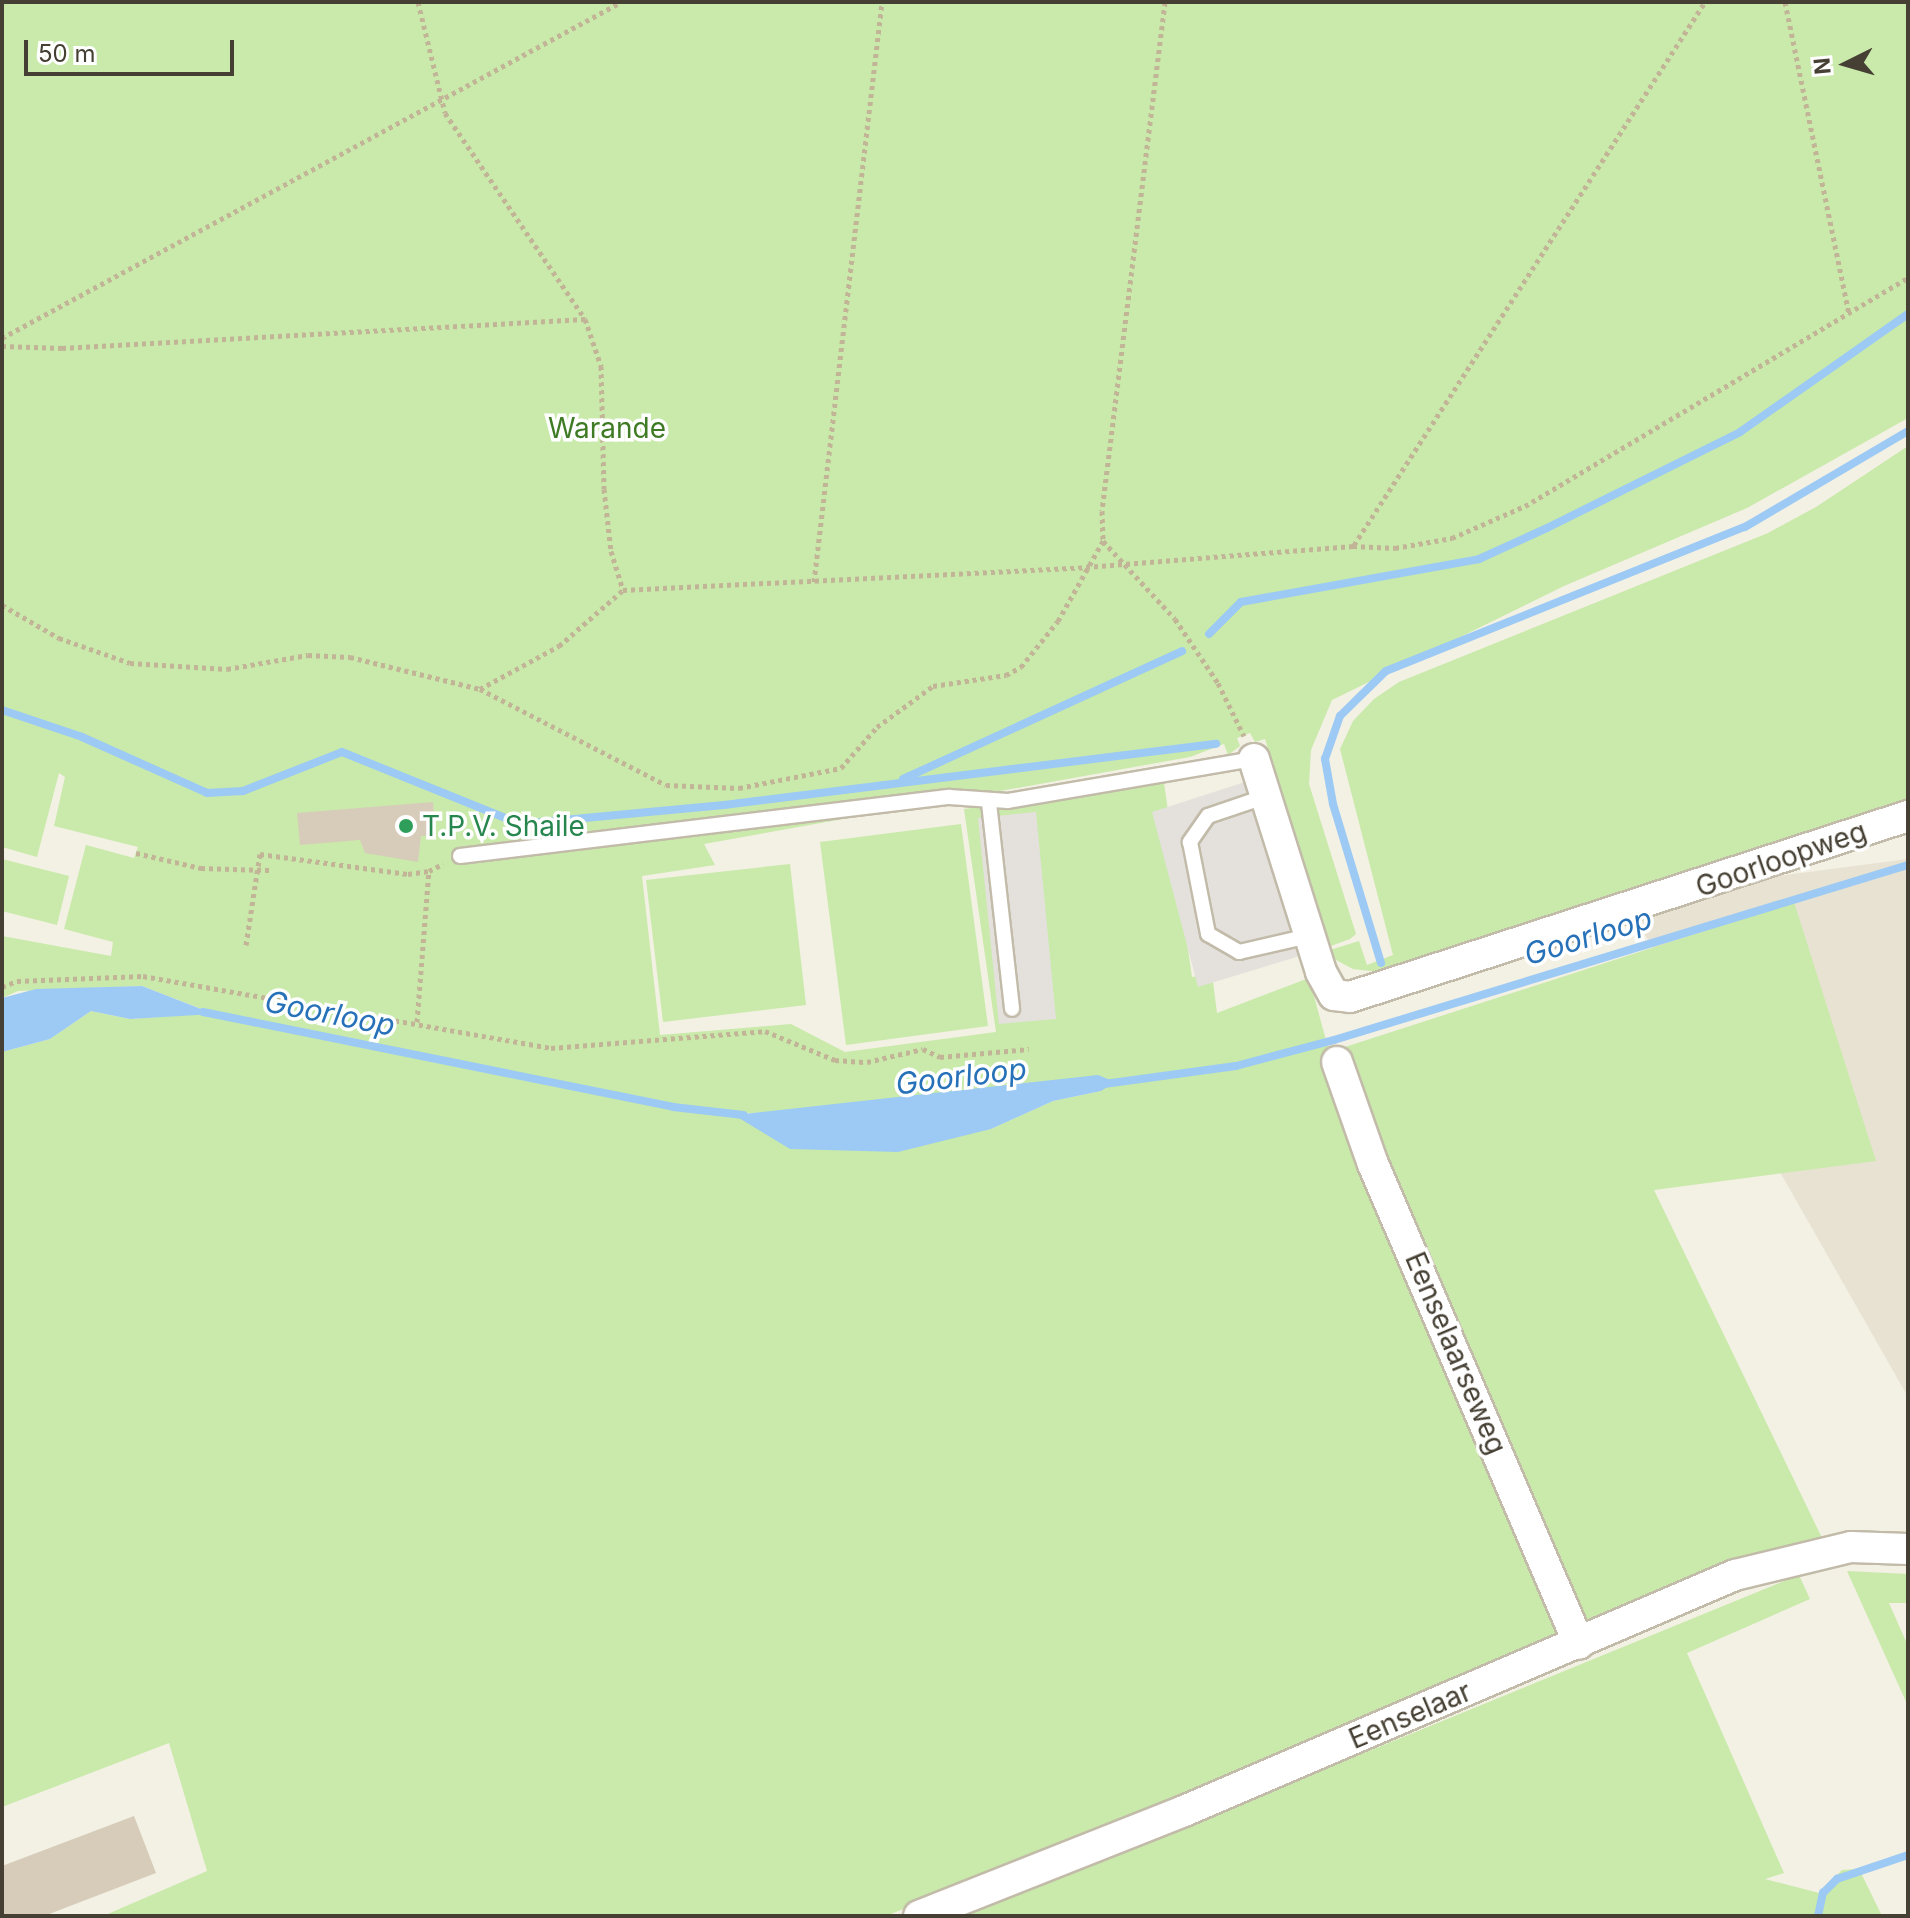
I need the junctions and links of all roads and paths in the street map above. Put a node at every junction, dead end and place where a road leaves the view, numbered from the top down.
1 (418, 2) edge
2 (621, 2) edge
3 (882, 2) edge
4 (1165, 2) edge
5 (1705, 2) edge
6 (1785, 2) edge
7 (441, 95) junction
8 (1908, 278) edge
9 (1849, 313) junction
10 (585, 319) junction
11 (2, 338) edge
12 (2, 346) edge
13 (1103, 541) junction
14 (1353, 546) junction
15 (1124, 563) junction
16 (1086, 567) junction
17 (814, 582) junction
18 (623, 590) junction
19 (2, 605) edge
20 (480, 689) junction
21 (1254, 759) junction
22 (1267, 796) junction
23 (989, 803) junction
24 (1908, 816) edge
25 (136, 853) dead end
26 (460, 856) joint
27 (257, 870) junction
28 (270, 870) dead end
29 (429, 871) junction
30 (1309, 936) junction
31 (246, 945) dead end
32 (2, 987) edge
33 (1012, 1009) dead end
34 (417, 1022) junction
35 (1029, 1049) dead end
36 (1337, 1062) dead end
37 (1908, 1549) edge
38 (1579, 1644) junction
39 (919, 1916) edge

1 - 7 path
2 - 7 path
3 - 17 path
4 - 13 path
5 - 14 path
6 - 9 path
7 - 10 path
7 - 11 path
8 - 9 path
9 - 14 path
10 - 12 path
10 - 18 path
13 - 15 path
13 - 16 path
14 - 15 path
15 - 16 path
15 - 21 path
16 - 17 path
16 - 20 path
17 - 18 path
18 - 20 path
19 - 20 path
21 - 22 street
21 - 23 lane
22 - 30 street
22 - 30 lane
23 - 26 lane
23 - 33 lane
24 - 30 street, Goorloopweg
25 - 27 path
26 - 29 path
27 - 28 path
27 - 29 path
27 - 31 path
29 - 34 path
32 - 34 path
34 - 35 path
36 - 38 street, Eenselaarseweg
37 - 38 street, Eenselaar
38 - 39 street, Eenselaar

